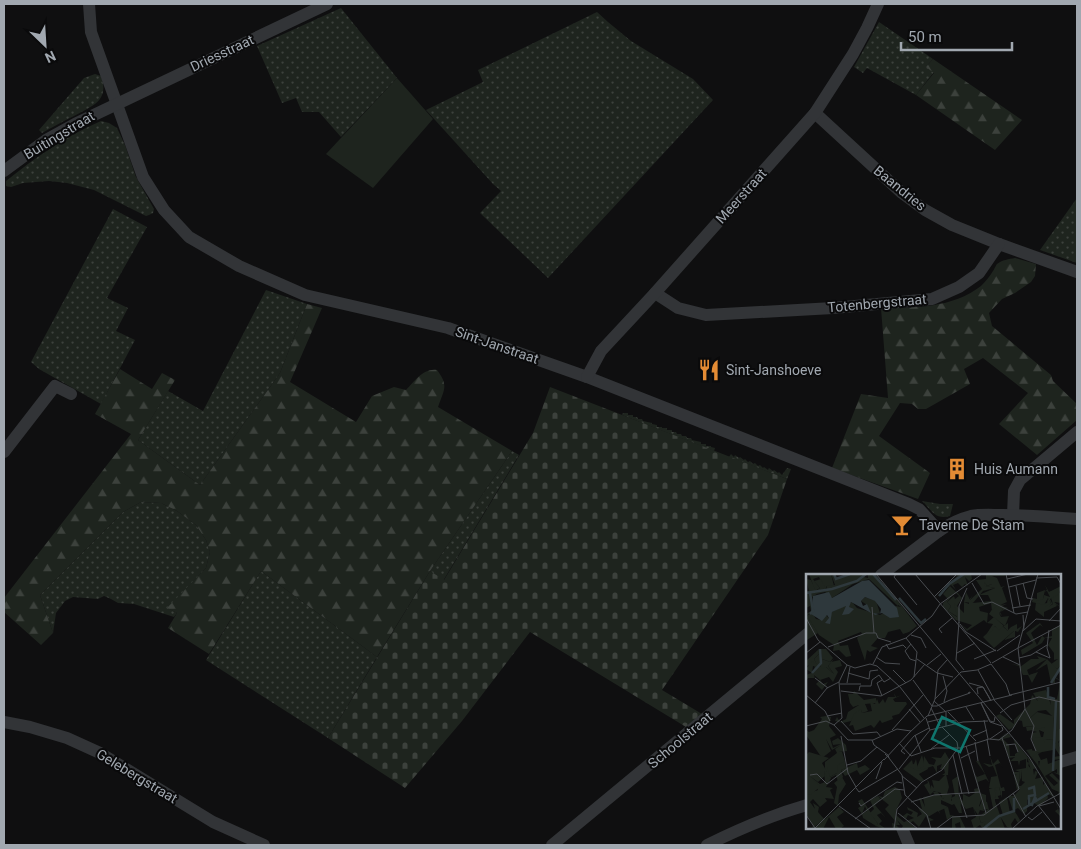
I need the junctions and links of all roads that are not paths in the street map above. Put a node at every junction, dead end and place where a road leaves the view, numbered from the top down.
1 (89, 4) edge
2 (327, 4) edge
3 (878, 4) edge
4 (117, 103) junction
5 (815, 113) junction
6 (4, 171) edge
7 (999, 244) junction
8 (1077, 272) edge
9 (654, 293) junction
10 (587, 377) junction
11 (71, 394) dead end
12 (1077, 432) edge
13 (4, 452) edge
14 (1013, 515) junction
15 (1077, 519) edge
16 (939, 531) junction
17 (882, 574) edge
18 (806, 635) edge
19 (4, 722) edge
20 (1077, 757) edge
21 (1061, 762) edge
22 (806, 805) edge
23 (902, 829) edge
24 (264, 845) edge
25 (552, 845) edge
26 (707, 845) edge
27 (908, 845) edge

1 - 4 street, Sint-Janstraat
2 - 4 street, Driesstraat
3 - 5 street, Meerstraat
4 - 6 street, Buitingstraat
4 - 10 street, Sint-Janstraat
5 - 7 street, Baandries
5 - 9 street, Meerstraat
7 - 8 street
7 - 9 street, Totenbergstraat
9 - 10 street, Meerstraat
10 - 16 street, Sint-Janstraat
11 - 13 street
12 - 14 street
14 - 15 street
14 - 16 street
16 - 17 street
18 - 25 street, Schoolstraat
19 - 24 street, Gelebergstraat
20 - 21 street
22 - 26 street
23 - 27 street

